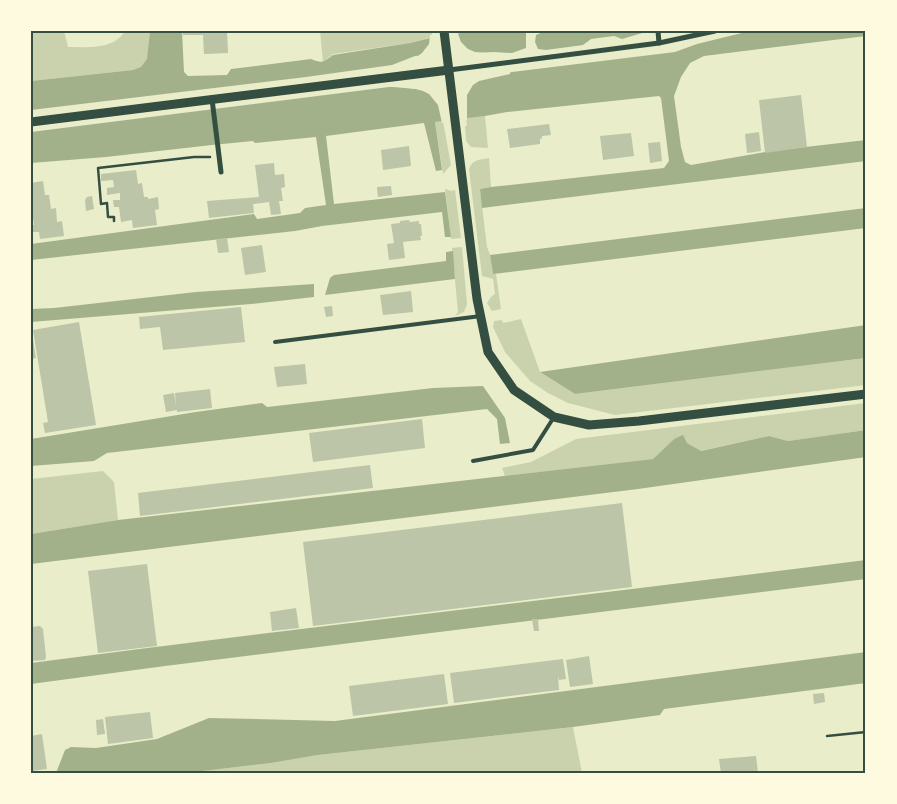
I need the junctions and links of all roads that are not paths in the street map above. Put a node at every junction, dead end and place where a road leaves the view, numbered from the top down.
1 (444, 31) edge
2 (658, 31) edge
3 (715, 31) edge
4 (659, 43) junction
5 (449, 70) junction
6 (212, 99) junction
7 (31, 122) edge
8 (221, 172) dead end
9 (481, 316) junction
10 (275, 342) dead end
11 (866, 394) edge
12 (554, 417) junction
13 (472, 461) dead end

1 - 5 street
2 - 4 street
3 - 4 street
4 - 5 street
5 - 6 street
5 - 9 street
6 - 7 street
6 - 8 street
9 - 10 lane
9 - 12 street
11 - 12 street
12 - 13 lane

